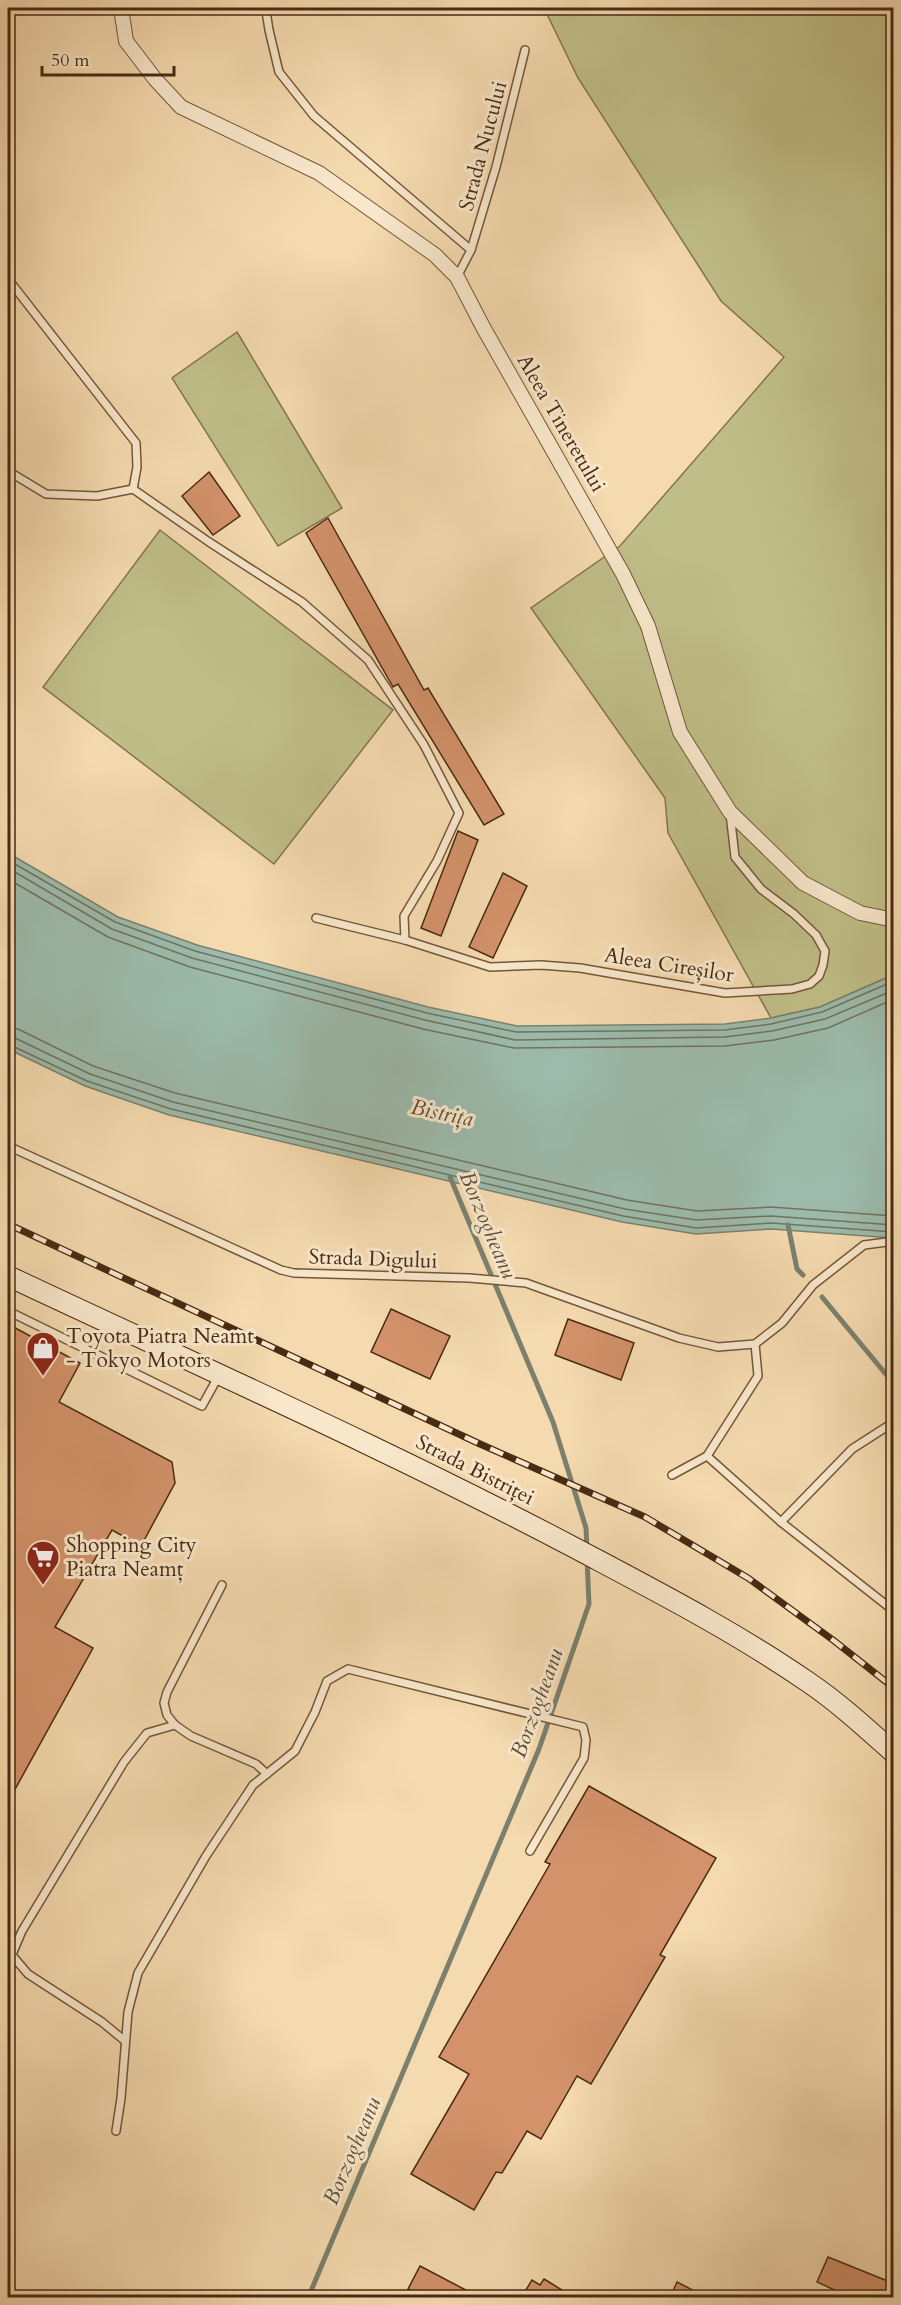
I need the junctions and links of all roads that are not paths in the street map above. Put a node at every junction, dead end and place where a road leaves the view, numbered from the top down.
1 (121, 8) edge
2 (268, 8) edge
3 (525, 50) dead end
4 (471, 250) junction
5 (457, 277) junction
6 (8, 279) edge
7 (8, 471) edge
8 (133, 489) junction
9 (730, 812) junction
10 (316, 918) dead end
11 (894, 920) edge
12 (405, 940) junction
13 (8, 1146) edge
14 (887, 1242) dead end
15 (8, 1276) edge
16 (8, 1311) edge
17 (754, 1344) junction
18 (220, 1375) junction
19 (894, 1422) edge
20 (707, 1456) junction
21 (672, 1476) dead end
22 (781, 1522) junction
23 (222, 1585) dead end
24 (894, 1611) edge
25 (175, 1725) junction
26 (894, 1753) edge
27 (267, 1774) junction
28 (530, 1851) dead end
29 (12, 1954) junction
30 (8, 1964) edge
31 (125, 2041) junction
32 (116, 2131) dead end

1 - 5 street, Aleea Tineretului
2 - 4 lane
3 - 4 lane, Strada Nucului
4 - 5 lane, Strada Nucului
5 - 9 street, Aleea Tineretului
6 - 8 lane
7 - 8 lane
8 - 12 lane
9 - 11 street, Aleea Tineretului
9 - 12 lane, Aleea Cireșilor
10 - 12 lane, Aleea Cireșilor
13 - 17 lane, Strada Digului
14 - 17 lane
15 - 18 main road, Strada Bistriței
16 - 18 lane
17 - 20 lane
18 - 26 main road, Strada Bistriței
19 - 22 lane
20 - 21 lane
20 - 22 lane
22 - 24 lane
23 - 25 lane
25 - 27 lane
25 - 29 lane
27 - 28 lane
27 - 31 lane
29 - 30 lane
29 - 31 lane
31 - 32 lane

